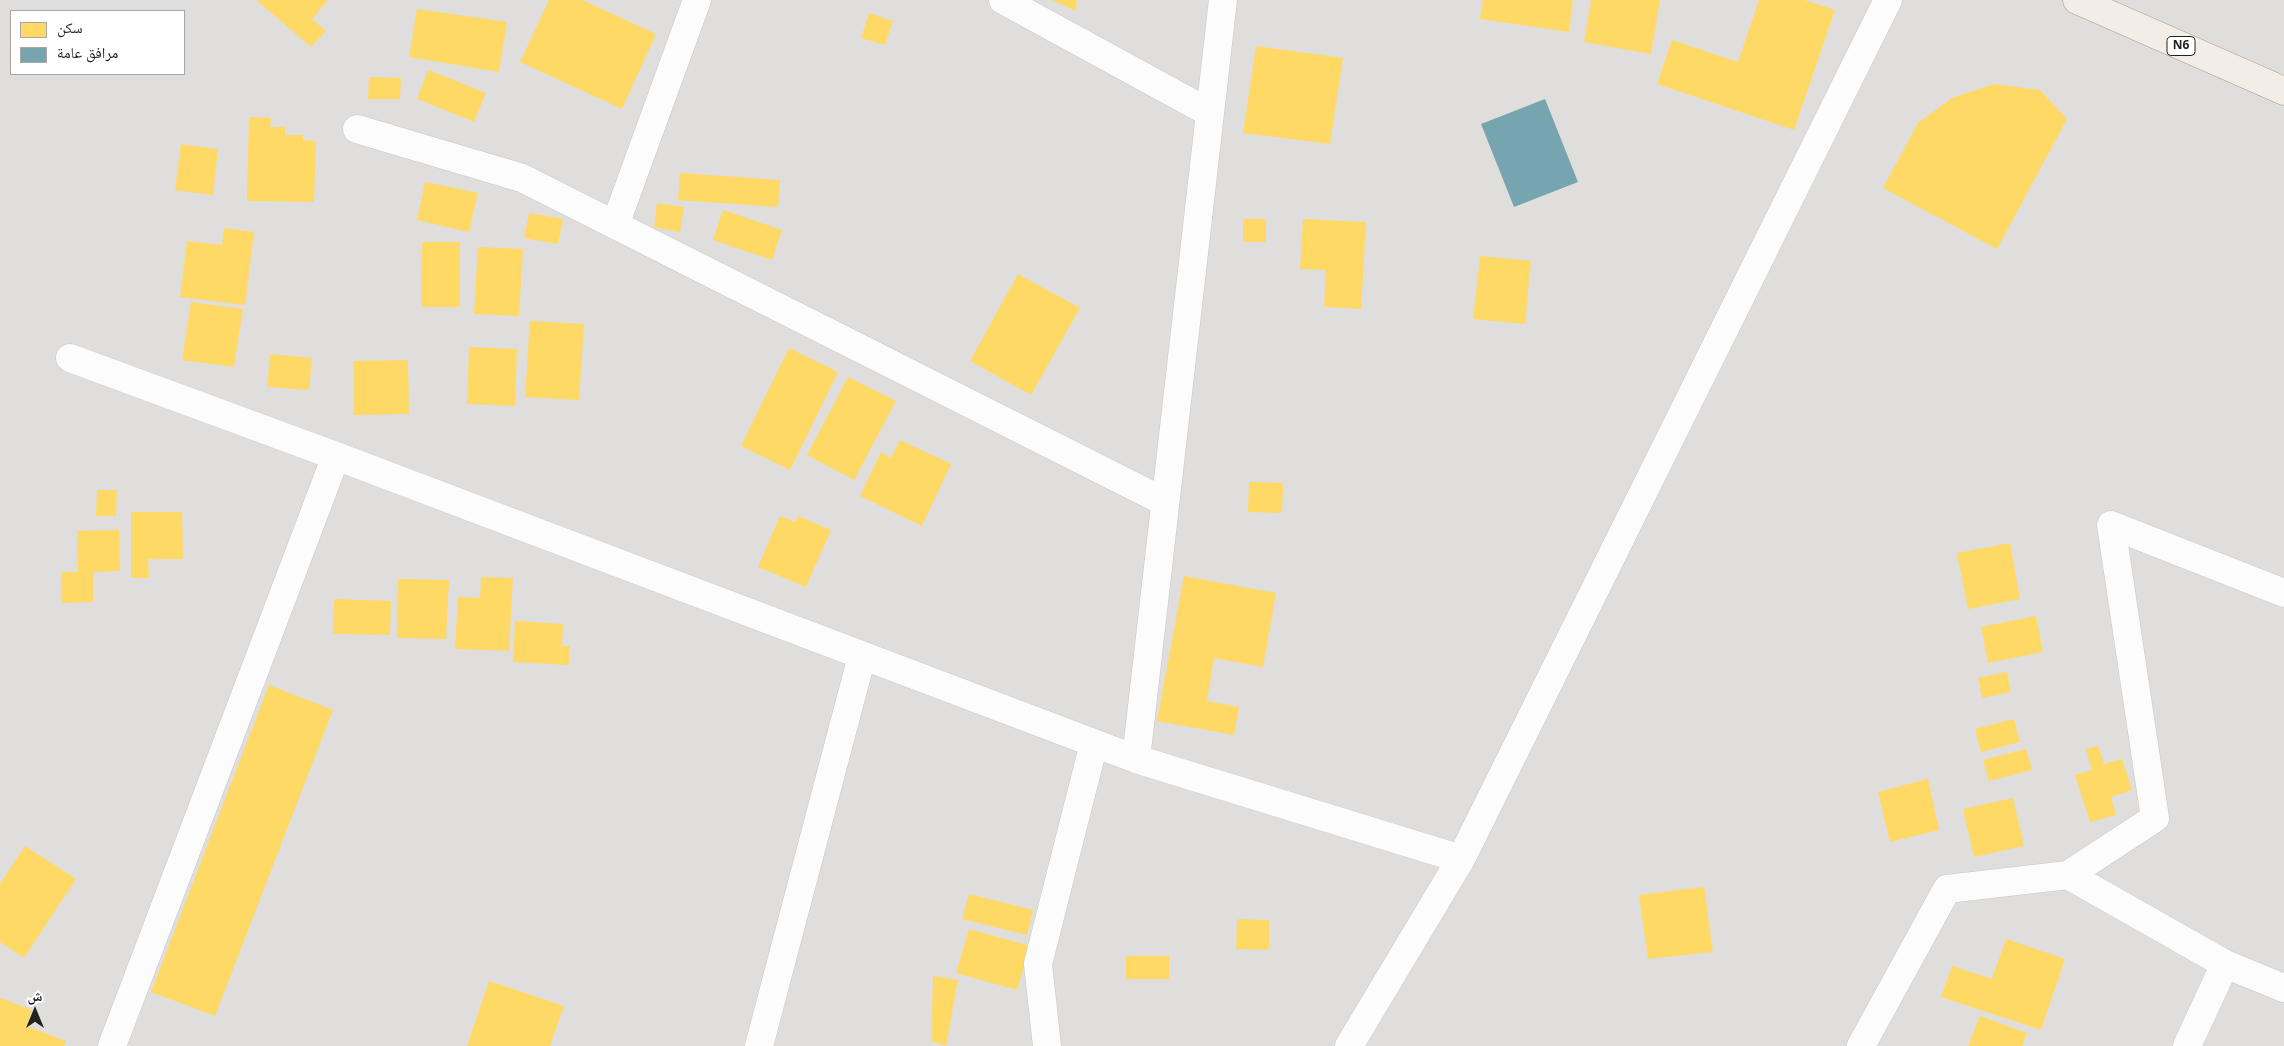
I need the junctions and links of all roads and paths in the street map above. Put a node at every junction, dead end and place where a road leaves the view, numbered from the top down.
1 (697, 0) edge
2 (1003, 0) edge
3 (1223, 0) edge
4 (1888, 0) edge
5 (2077, 0) edge
6 (2284, 91) edge
7 (1210, 113) junction
8 (357, 128) dead end
9 (615, 225) junction
10 (70, 358) dead end
11 (336, 456) junction
12 (1165, 502) junction
13 (2284, 593) edge
14 (862, 656) junction
15 (1094, 743) junction
16 (1136, 759) junction
17 (1461, 859) junction
18 (2068, 875) junction
19 (2225, 964) junction
20 (2284, 988) edge
21 (112, 1046) edge
22 (759, 1046) edge
23 (1047, 1046) edge
24 (1349, 1046) edge
25 (1860, 1046) edge
26 (2187, 1046) edge

1 - 9 street
2 - 7 street
3 - 7 street
4 - 17 street
5 - 6 main road, N6
7 - 12 street
8 - 9 street
9 - 12 street
10 - 11 street
11 - 14 street
11 - 21 street
12 - 16 street
13 - 18 street
14 - 15 street
14 - 22 street
15 - 16 street
15 - 23 street
16 - 17 street
17 - 24 street
18 - 19 street
18 - 25 street
19 - 20 street
19 - 26 street

